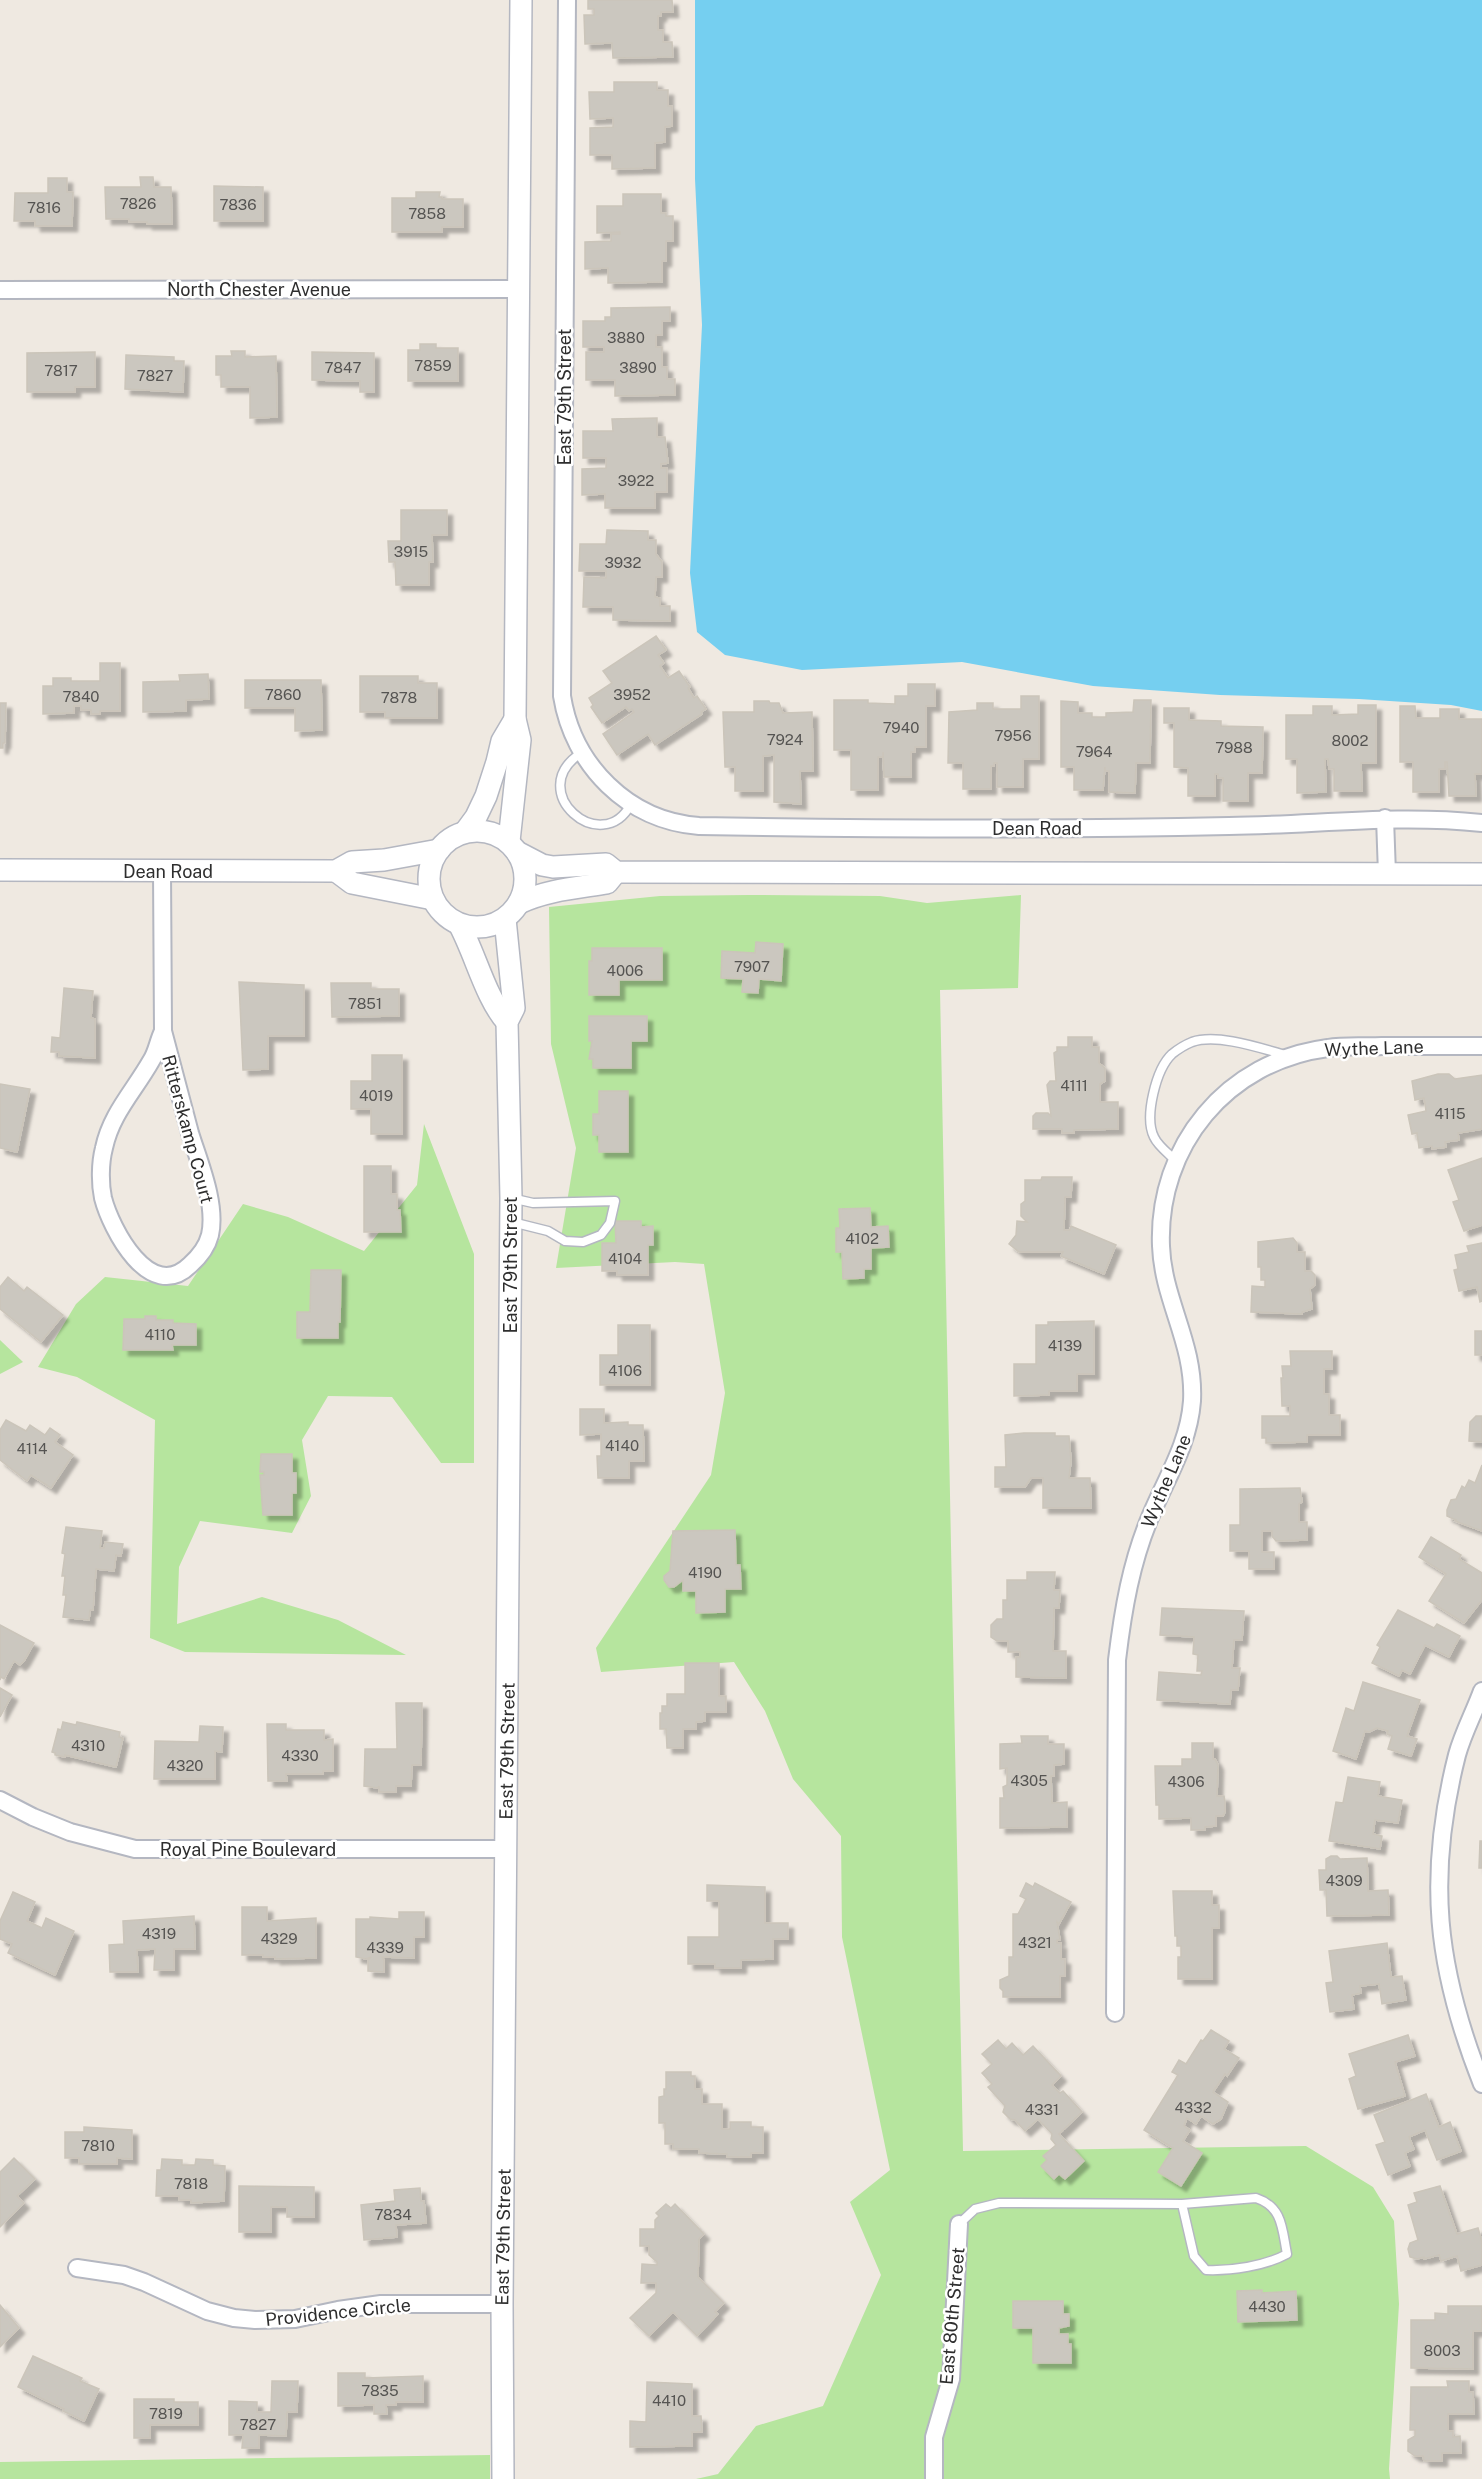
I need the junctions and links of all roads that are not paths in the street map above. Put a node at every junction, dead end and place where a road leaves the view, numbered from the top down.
1 (521, 0) edge
2 (567, 0) edge
3 (518, 289) junction
4 (0, 290) edge
5 (515, 719) junction
6 (581, 753) junction
7 (604, 782) joint
8 (631, 804) junction
9 (1386, 818) junction
10 (1482, 823) edge
11 (465, 832) junction
12 (513, 847) junction
13 (439, 850) junction
14 (0, 870) edge
15 (162, 871) junction
16 (336, 871) junction
17 (616, 872) junction
18 (1386, 874) junction
19 (1482, 874) edge
20 (433, 899) junction
21 (512, 911) junction
22 (459, 924) junction
23 (507, 1022) junction
24 (163, 1031) junction
25 (1482, 1046) edge
26 (1289, 1056) junction
27 (1176, 1161) junction
28 (511, 1198) junction
29 (510, 1222) junction
30 (1482, 1691) edge
31 (0, 1800) edge
32 (506, 1849) junction
33 (1115, 2013) dead end
34 (1482, 2084) edge
35 (1182, 2204) junction
36 (959, 2224) joint
37 (76, 2268) dead end
38 (502, 2304) junction
39 (503, 2479) edge
40 (934, 2479) edge

1 - 3 street
2 - 6 street, East 79th Street
3 - 4 street, North Chester Avenue
3 - 5 street
5 - 11 street
5 - 12 street
6 - 7 street, East 79th Street
6 - 8 lane
7 - 8 street, Dean Road
8 - 9 street, Dean Road
9 - 10 street, Dean Road
9 - 18 street
11 - 12 street
11 - 13 street
12 - 17 street
12 - 21 street
13 - 16 street, Dean Road
13 - 20 street
14 - 15 street, Dean Road
15 - 16 street, Dean Road
15 - 24 street, Ritterskamp Court
16 - 20 street, Dean Road
17 - 18 street
17 - 21 street
18 - 19 street
20 - 22 street
21 - 22 street
21 - 23 street, East 79th Street
22 - 23 street
23 - 28 street, East 79th Street
24 - 24 street, Ritterskamp Court
25 - 26 street, Wythe Lane
26 - 27 street, Wythe Lane
26 - 27 lane
27 - 33 street, Wythe Lane
28 - 29 street, East 79th Street
28 - 29 lane
29 - 32 street, East 79th Street
30 - 34 street
31 - 32 street, Royal Pine Boulevard
32 - 38 street, East 79th Street
35 - 35 lane
35 - 36 lane
36 - 40 street, East 80th Street
37 - 38 street, Providence Circle
38 - 39 street, East 79th Street

